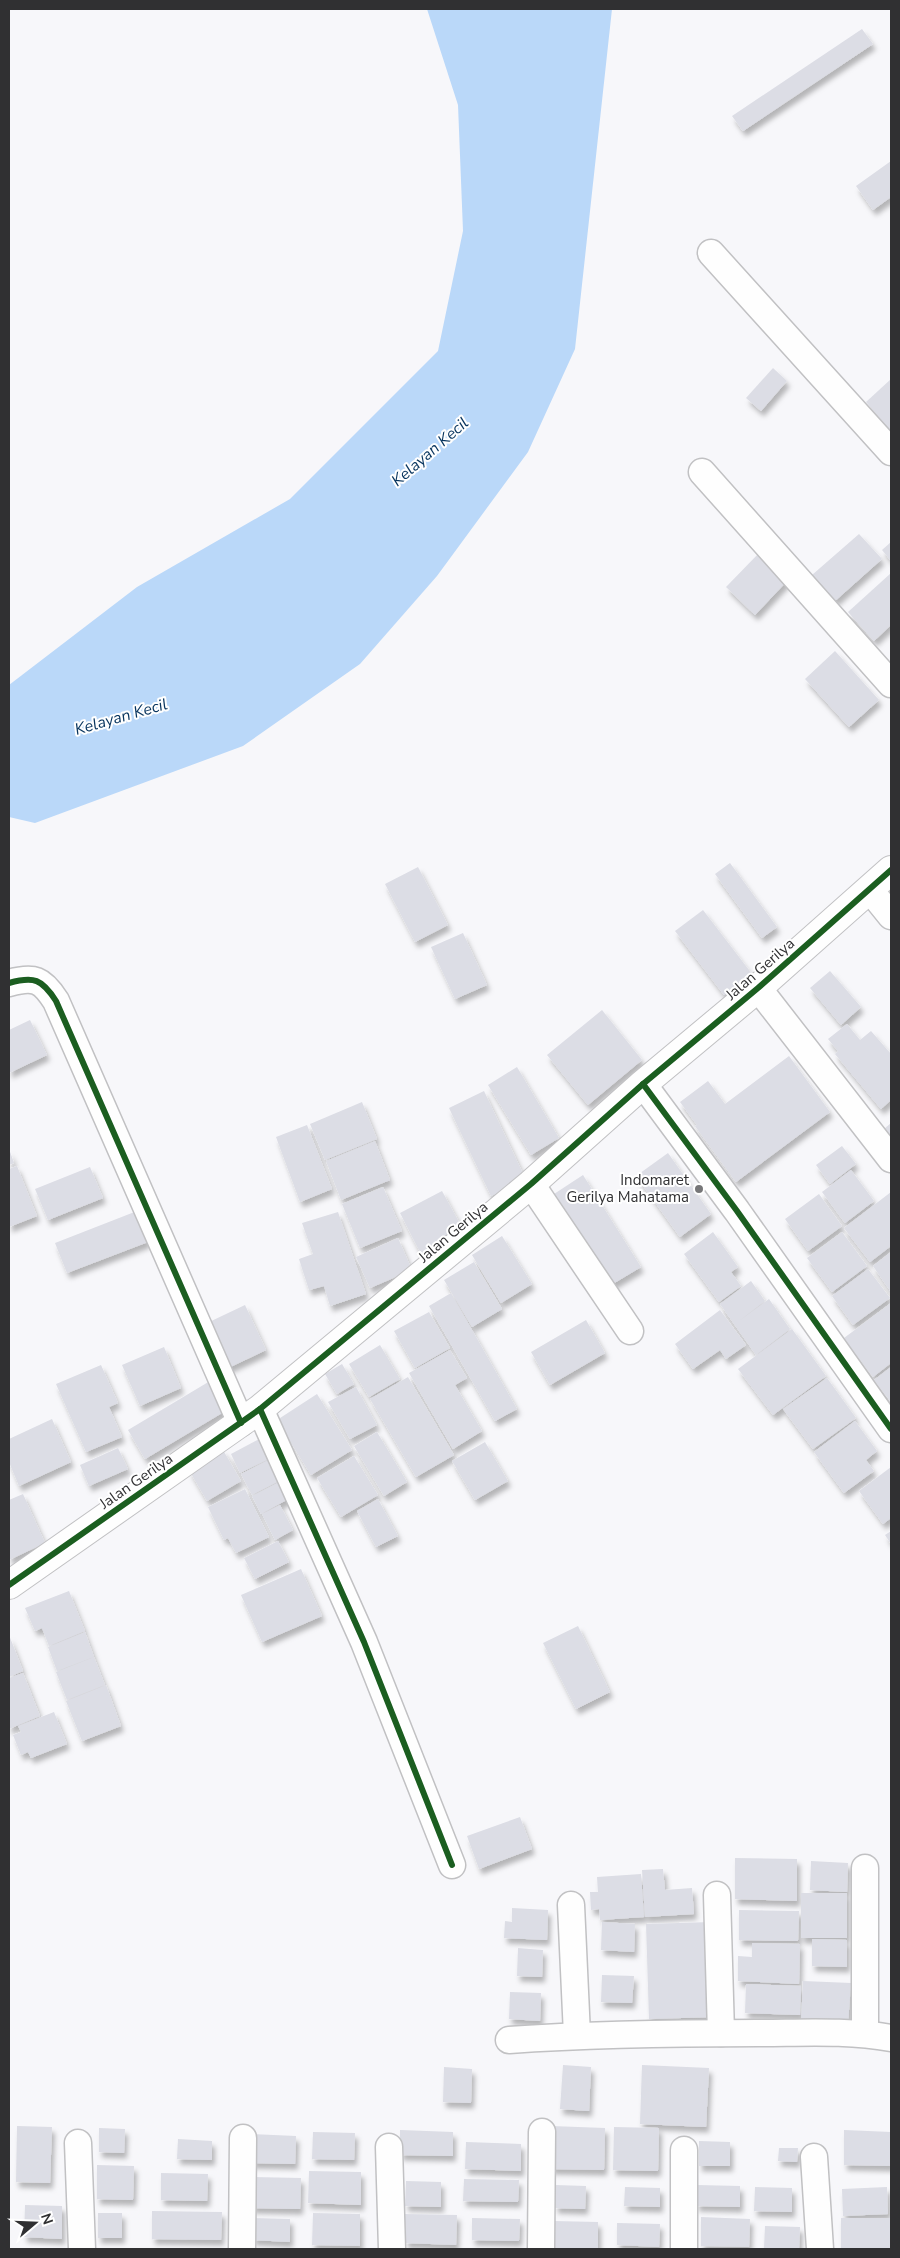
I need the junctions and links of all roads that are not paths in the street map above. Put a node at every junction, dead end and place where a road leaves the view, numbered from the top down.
1 (710, 253) dead end
2 (891, 452) edge
3 (702, 472) dead end
4 (891, 684) edge
5 (891, 870) edge
6 (870, 890) junction
7 (891, 916) edge
8 (9, 984) edge
9 (758, 988) junction
10 (643, 1084) junction
11 (891, 1159) edge
12 (531, 1184) junction
13 (630, 1331) dead end
14 (250, 1416) junction
15 (891, 1429) edge
16 (9, 1585) edge
17 (452, 1865) dead end
18 (865, 1868) dead end
19 (717, 1895) dead end
20 (571, 1904) dead end
21 (721, 2033) junction
22 (865, 2033) junction
23 (577, 2035) junction
24 (891, 2038) edge
25 (509, 2040) dead end
26 (542, 2132) dead end
27 (243, 2138) dead end
28 (78, 2143) dead end
29 (389, 2147) dead end
30 (684, 2150) dead end
31 (814, 2157) dead end
32 (82, 2249) edge
33 (242, 2249) edge
34 (392, 2249) edge
35 (541, 2249) edge
36 (684, 2249) edge
37 (820, 2249) edge

1 - 2 street
3 - 4 street
5 - 6 street, Jalan Gerilya
6 - 7 street
6 - 9 street, Jalan Gerilya
8 - 14 street
9 - 10 street, Jalan Gerilya
9 - 11 street
10 - 12 street, Jalan Gerilya
10 - 15 street
12 - 13 street
12 - 14 street, Jalan Gerilya
14 - 16 street, Jalan Gerilya
14 - 17 street
18 - 22 street
19 - 21 street
20 - 23 street
21 - 22 street
21 - 23 street
22 - 24 street
23 - 25 street
26 - 35 street
27 - 33 street
28 - 32 street
29 - 34 street
30 - 36 street
31 - 37 street

